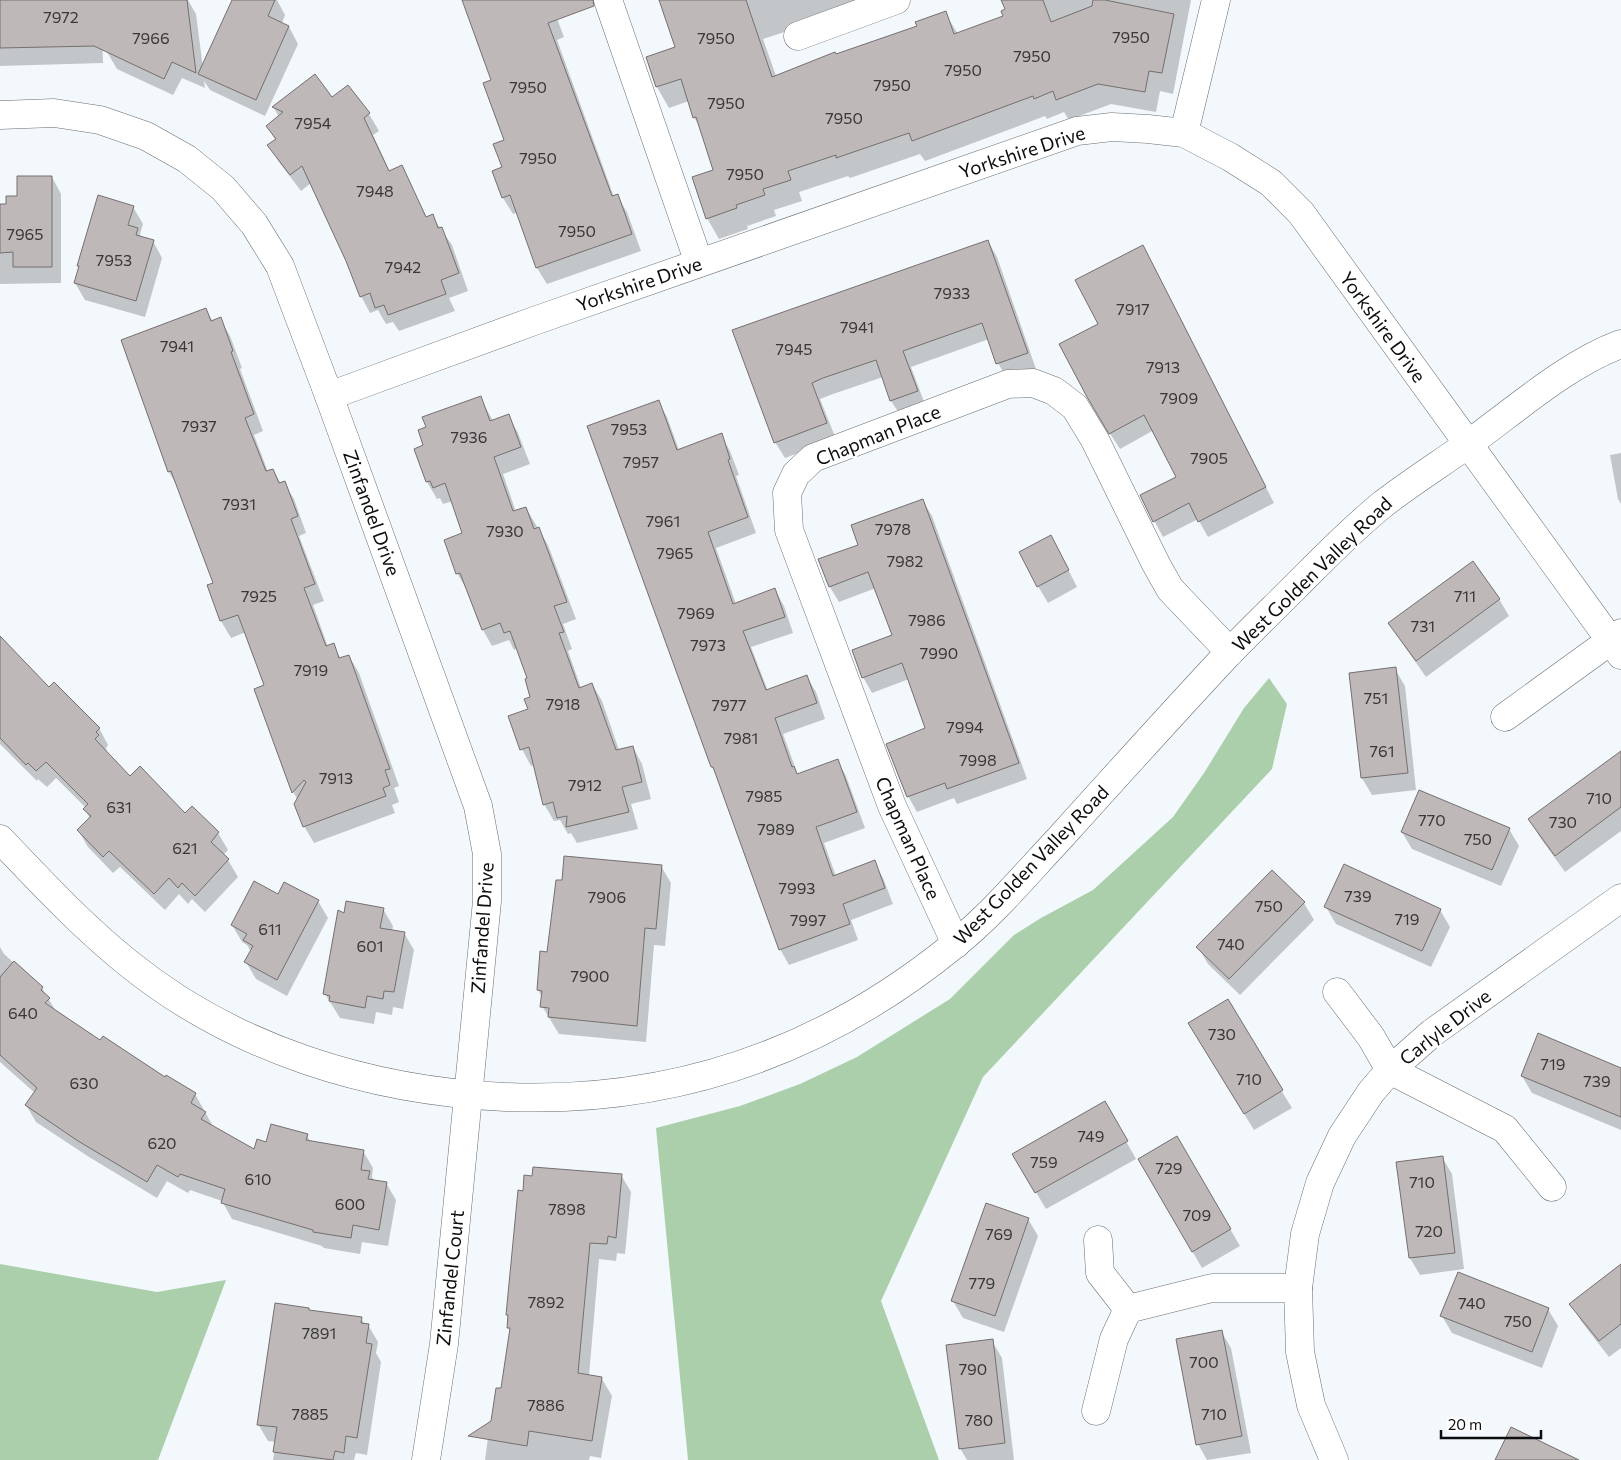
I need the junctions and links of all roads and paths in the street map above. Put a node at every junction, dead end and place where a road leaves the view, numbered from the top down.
1 (608, 0) edge
2 (896, 0) edge
3 (1216, 0) edge
4 (798, 36) dead end
5 (0, 115) edge
6 (1184, 133) junction
7 (699, 263) junction
8 (1621, 344) edge
9 (329, 396) junction
10 (1468, 444) junction
11 (1617, 643) edge
12 (1230, 652) junction
13 (1505, 717) dead end
14 (0, 839) edge
15 (1621, 898) edge
16 (956, 944) junction
17 (1337, 992) dead end
18 (1390, 1070) junction
19 (468, 1095) junction
20 (1552, 1187) dead end
21 (1098, 1240) dead end
22 (1298, 1288) junction
23 (1128, 1309) junction
24 (1096, 1411) dead end
25 (426, 1460) edge
26 (1334, 1460) edge

1 - 7 street
2 - 4 street
3 - 6 street
5 - 9 street, Zinfandel Drive
6 - 7 street, Yorkshire Drive
6 - 10 street, Yorkshire Drive
7 - 9 street, Yorkshire Drive
8 - 10 street, West Golden Valley Road
9 - 19 street, Zinfandel Drive
10 - 11 street, Yorkshire Drive
10 - 12 street, West Golden Valley Road
11 - 13 street
12 - 16 street, West Golden Valley Road
12 - 16 street, Chapman Place
14 - 19 street, West Golden Valley Road
15 - 18 street, Carlyle Drive
16 - 19 street, West Golden Valley Road
17 - 18 street
18 - 20 street
18 - 22 street, Carlyle Drive
19 - 25 street, Zinfandel Court
21 - 23 street
22 - 23 street
22 - 26 street, Carlyle Drive
23 - 24 street

